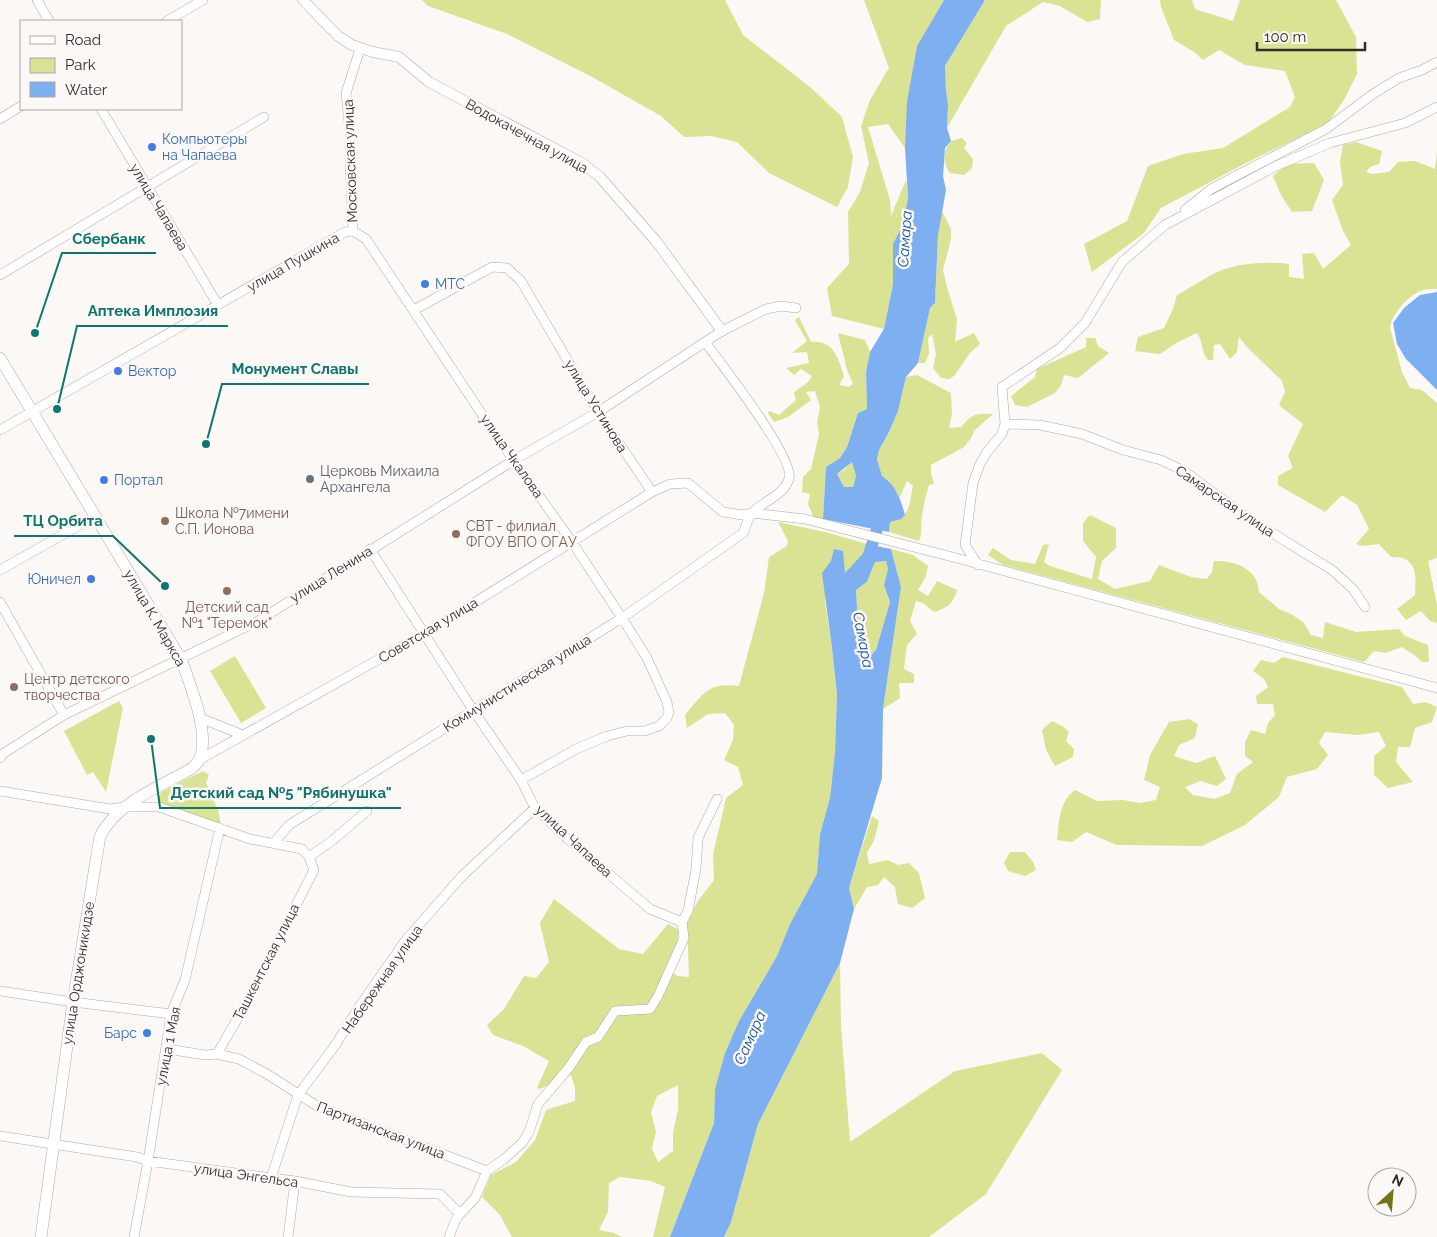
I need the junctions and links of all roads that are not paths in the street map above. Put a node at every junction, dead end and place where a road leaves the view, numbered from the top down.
1 (37, 0) edge
2 (203, 0) edge
3 (303, 0) edge
4 (48, 20) edge
5 (169, 20) edge
6 (360, 48) junction
7 (1437, 62) edge
8 (20, 107) edge
9 (1437, 107) edge
10 (101, 110) edge
11 (264, 117) dead end
12 (0, 119) edge
13 (146, 186) junction
14 (1165, 225) junction
15 (353, 231) junction
16 (0, 275) edge
17 (218, 305) junction
18 (796, 308) dead end
19 (414, 310) junction
20 (722, 331) junction
21 (706, 342) junction
22 (0, 358) edge
23 (32, 411) junction
24 (598, 412) junction
25 (1005, 424) junction
26 (0, 430) edge
27 (514, 460) junction
28 (652, 492) junction
29 (752, 513) junction
30 (96, 516) junction
31 (572, 542) junction
32 (370, 549) junction
33 (978, 565) junction
34 (0, 570) edge
35 (0, 602) edge
36 (1364, 607) dead end
37 (622, 618) junction
38 (424, 634) junction
39 (181, 659) junction
40 (1437, 688) edge
41 (473, 710) junction
42 (64, 715) junction
43 (200, 718) junction
44 (243, 735) junction
45 (0, 758) edge
46 (199, 760) junction
47 (521, 780) junction
48 (0, 791) edge
49 (717, 799) dead end
50 (124, 807) junction
51 (536, 808) junction
52 (368, 811) dead end
53 (220, 828) junction
54 (274, 843) junction
55 (309, 857) junction
56 (682, 922) junction
57 (0, 991) edge
58 (73, 1002) junction
59 (171, 1014) junction
60 (167, 1048) junction
61 (217, 1054) junction
62 (298, 1095) junction
63 (0, 1136) edge
64 (53, 1144) junction
65 (148, 1161) junction
66 (487, 1171) junction
67 (270, 1178) junction
68 (295, 1181) junction
69 (460, 1214) junction
70 (41, 1237) edge
71 (134, 1237) edge
72 (288, 1237) edge
73 (449, 1237) edge

1 - 4 street
2 - 5 street
3 - 6 street
6 - 15 street, Московская улица
6 - 20 street, Водокачечная улица
7 - 14 street
8 - 12 street
9 - 14 street
10 - 13 street, улица Чапаева
11 - 13 street
13 - 16 street
13 - 17 street, улица Чапаева
14 - 25 street
15 - 17 street, улица Пушкина
15 - 19 street, улица Чкалова
17 - 23 street, улица Пушкина
18 - 20 street, улица Ленина
19 - 24 street, улица Устинова
19 - 27 street, улица Чкалова
20 - 21 street, улица Ленина
21 - 24 street, улица Ленина
21 - 29 street
22 - 23 main road, улица К. Маркса
23 - 26 street, улица Пушкина
23 - 30 main road, улица К. Маркса
24 - 27 street, улица Ленина
24 - 28 street, улица Устинова
25 - 33 street
25 - 36 street, Самарская улица
27 - 31 street, улица Чкалова
27 - 32 street, улица Ленина
28 - 29 street
28 - 31 street, Советская улица
29 - 33 street
29 - 37 street, Коммунистическая улица
30 - 34 street
30 - 39 main road, улица К. Маркса
31 - 37 street, улица Чкалова
31 - 38 street, Советская улица
32 - 38 street, улица Чапаева
32 - 39 street, улица Ленина
33 - 40 street
35 - 42 street
37 - 41 street, Коммунистическая улица
37 - 47 street, улица Чкалова
38 - 41 street, улица Чапаева
38 - 44 street, Советская улица
39 - 42 street, улица Ленина
39 - 43 main road, улица К. Маркса
41 - 47 street, улица Чапаева
41 - 54 street, Коммунистическая улица
42 - 45 street, улица Ленина
43 - 44 street
43 - 46 main road, улица К. Маркса
44 - 46 street, Советская улица
46 - 50 main road, улица Орджоникидзе
47 - 51 street, улица Чапаева
48 - 50 street
49 - 56 street
50 - 53 street
50 - 58 main road, улица Орджоникидзе
51 - 56 street, улица Чапаева
51 - 62 street, Набережная улица
52 - 55 street
53 - 54 street
53 - 59 street, улица 1 Мая
54 - 55 street
55 - 61 street, Ташкентская улица
56 - 66 street
57 - 58 street
58 - 59 street
58 - 64 main road, улица Орджоникидзе
59 - 60 street, улица 1 Мая
60 - 61 street, Партизанская улица
60 - 65 street, улица 1 Мая
61 - 62 street, Партизанская улица
62 - 66 street, Партизанская улица
62 - 67 street, Набережная улица
63 - 64 street, улица Энгельса
64 - 65 street, улица Энгельса
64 - 70 main road, улица Орджоникидзе
65 - 67 street, улица Энгельса
65 - 71 street, улица 1 Мая
66 - 69 street
67 - 68 street, улица Энгельса
68 - 69 street, улица Энгельса
68 - 72 street
69 - 73 street

